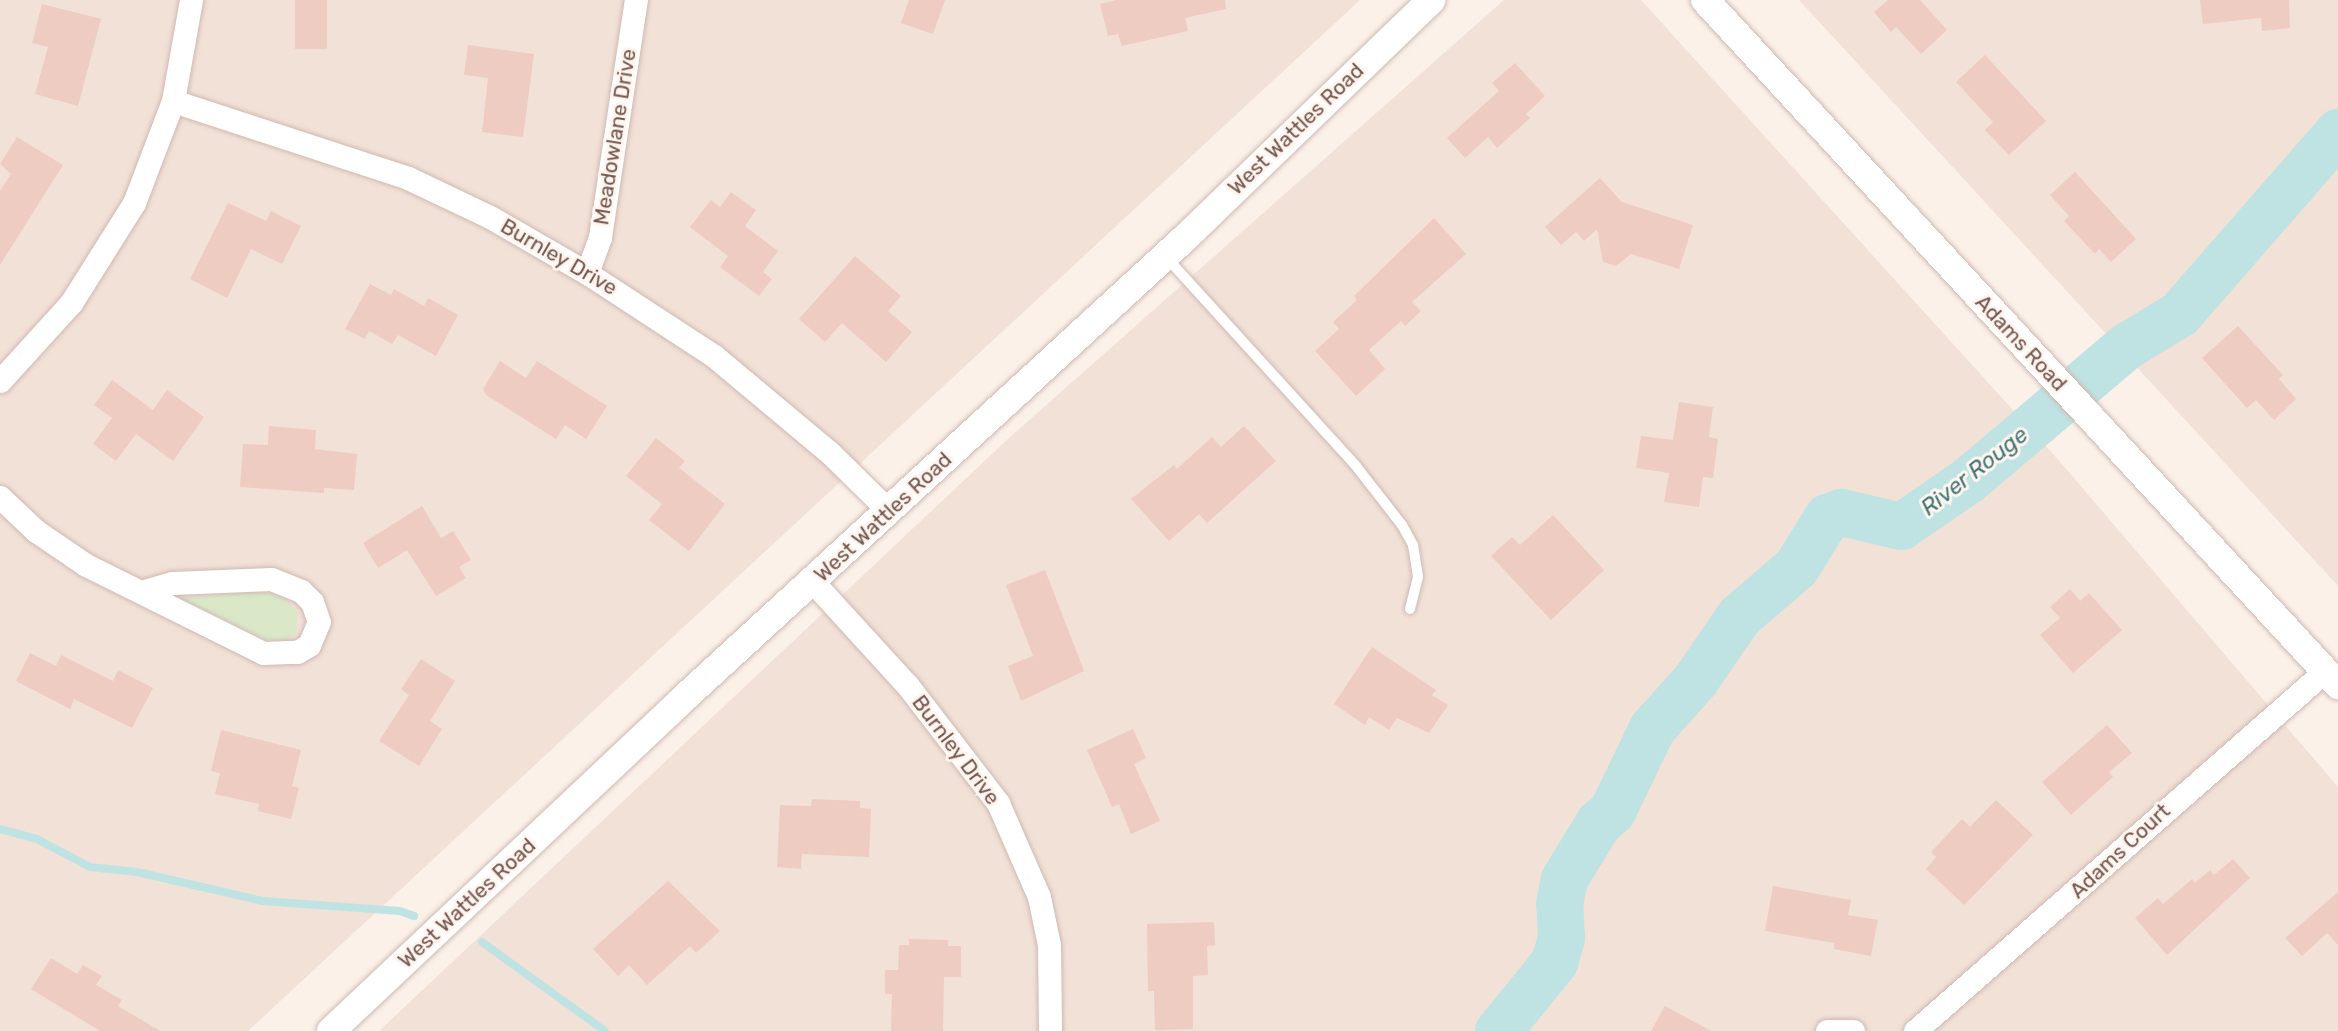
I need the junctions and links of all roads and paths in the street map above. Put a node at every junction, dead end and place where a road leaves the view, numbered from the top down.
1 (191, 0) edge
2 (636, 0) edge
3 (1431, 0) edge
4 (1705, 0) edge
5 (173, 101) junction
6 (1165, 256) junction
7 (587, 273) junction
8 (0, 381) edge
9 (0, 497) edge
10 (888, 511) junction
11 (813, 582) junction
12 (141, 592) junction
13 (1410, 609) dead end
14 (2332, 678) edge
15 (331, 1031) edge
16 (1049, 1031) edge
17 (1827, 1031) edge
18 (1853, 1031) edge
19 (1915, 1031) edge

1 - 5 street
2 - 7 street, Meadowlane Drive
3 - 6 street, West Wattles Road
4 - 14 street, Adams Road
5 - 7 street, Burnley Drive
5 - 8 street
6 - 10 street, West Wattles Road
6 - 13 lane
7 - 10 street, Burnley Drive
9 - 12 street
10 - 11 street, West Wattles Road
11 - 15 street, West Wattles Road
11 - 16 street, Burnley Drive
12 - 12 street
14 - 19 street, Adams Court
17 - 18 street

